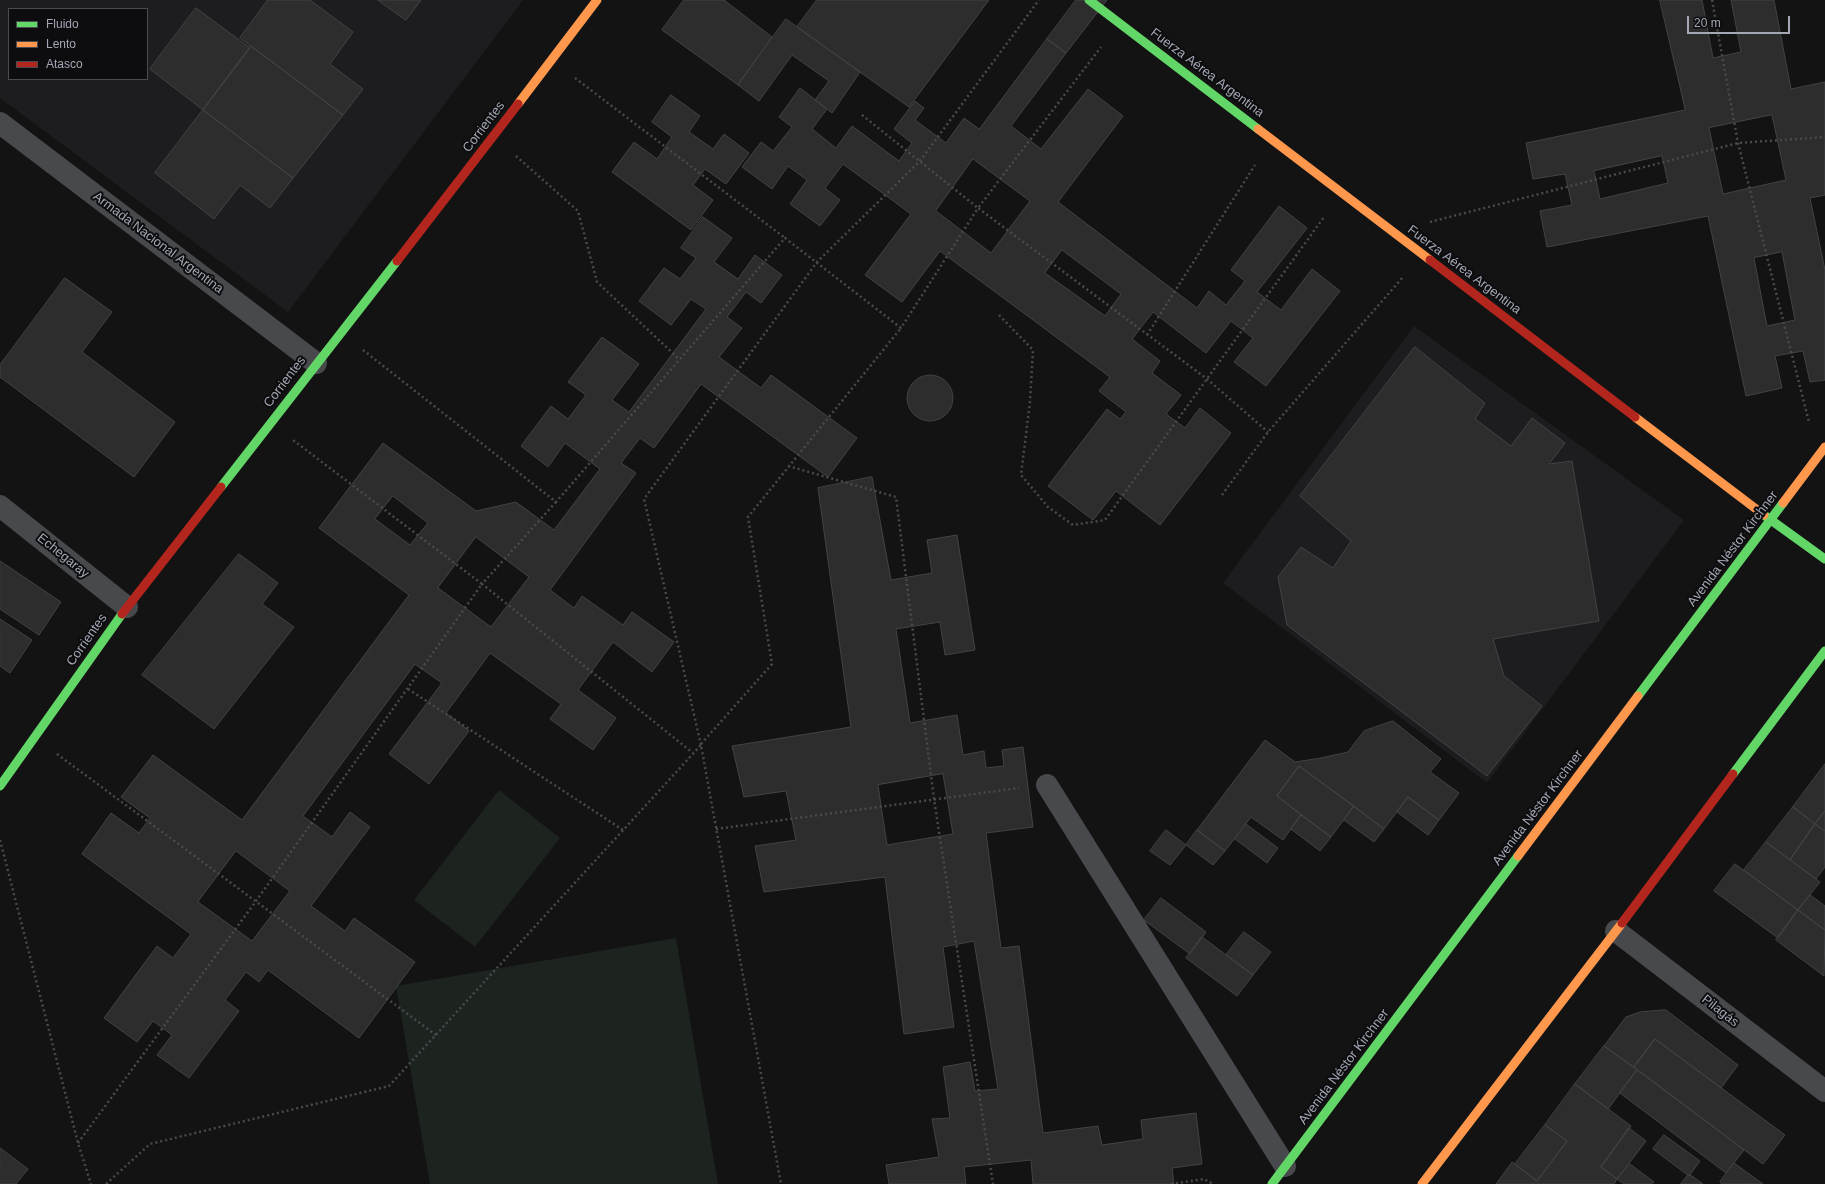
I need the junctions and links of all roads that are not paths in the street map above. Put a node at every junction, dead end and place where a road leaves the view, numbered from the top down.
1 (597, 0) edge
2 (1089, 0) edge
3 (0, 123) edge
4 (316, 363) junction
5 (1825, 447) edge
6 (0, 506) edge
7 (1771, 520) junction
8 (1825, 559) edge
9 (127, 607) junction
10 (1825, 651) edge
11 (1047, 785) road end
12 (0, 786) edge
13 (1616, 931) junction
14 (1825, 1091) edge
15 (1286, 1166) junction
16 (1272, 1184) edge
17 (1422, 1184) edge

1 - 4 street, Corrientes
2 - 7 street, Fuerza Aérea Argentina
3 - 4 street, Armada Nacional Argentina
4 - 9 street, Corrientes
5 - 7 street, Avenida Néstor Kirchner
6 - 9 street, Echegaray
7 - 8 street, Fuerza Aérea Argentina
7 - 15 street, Avenida Néstor Kirchner
9 - 12 street, Corrientes
10 - 13 street
11 - 15 street
13 - 14 street, Pilagás
13 - 17 street
15 - 16 street, Avenida Néstor Kirchner

